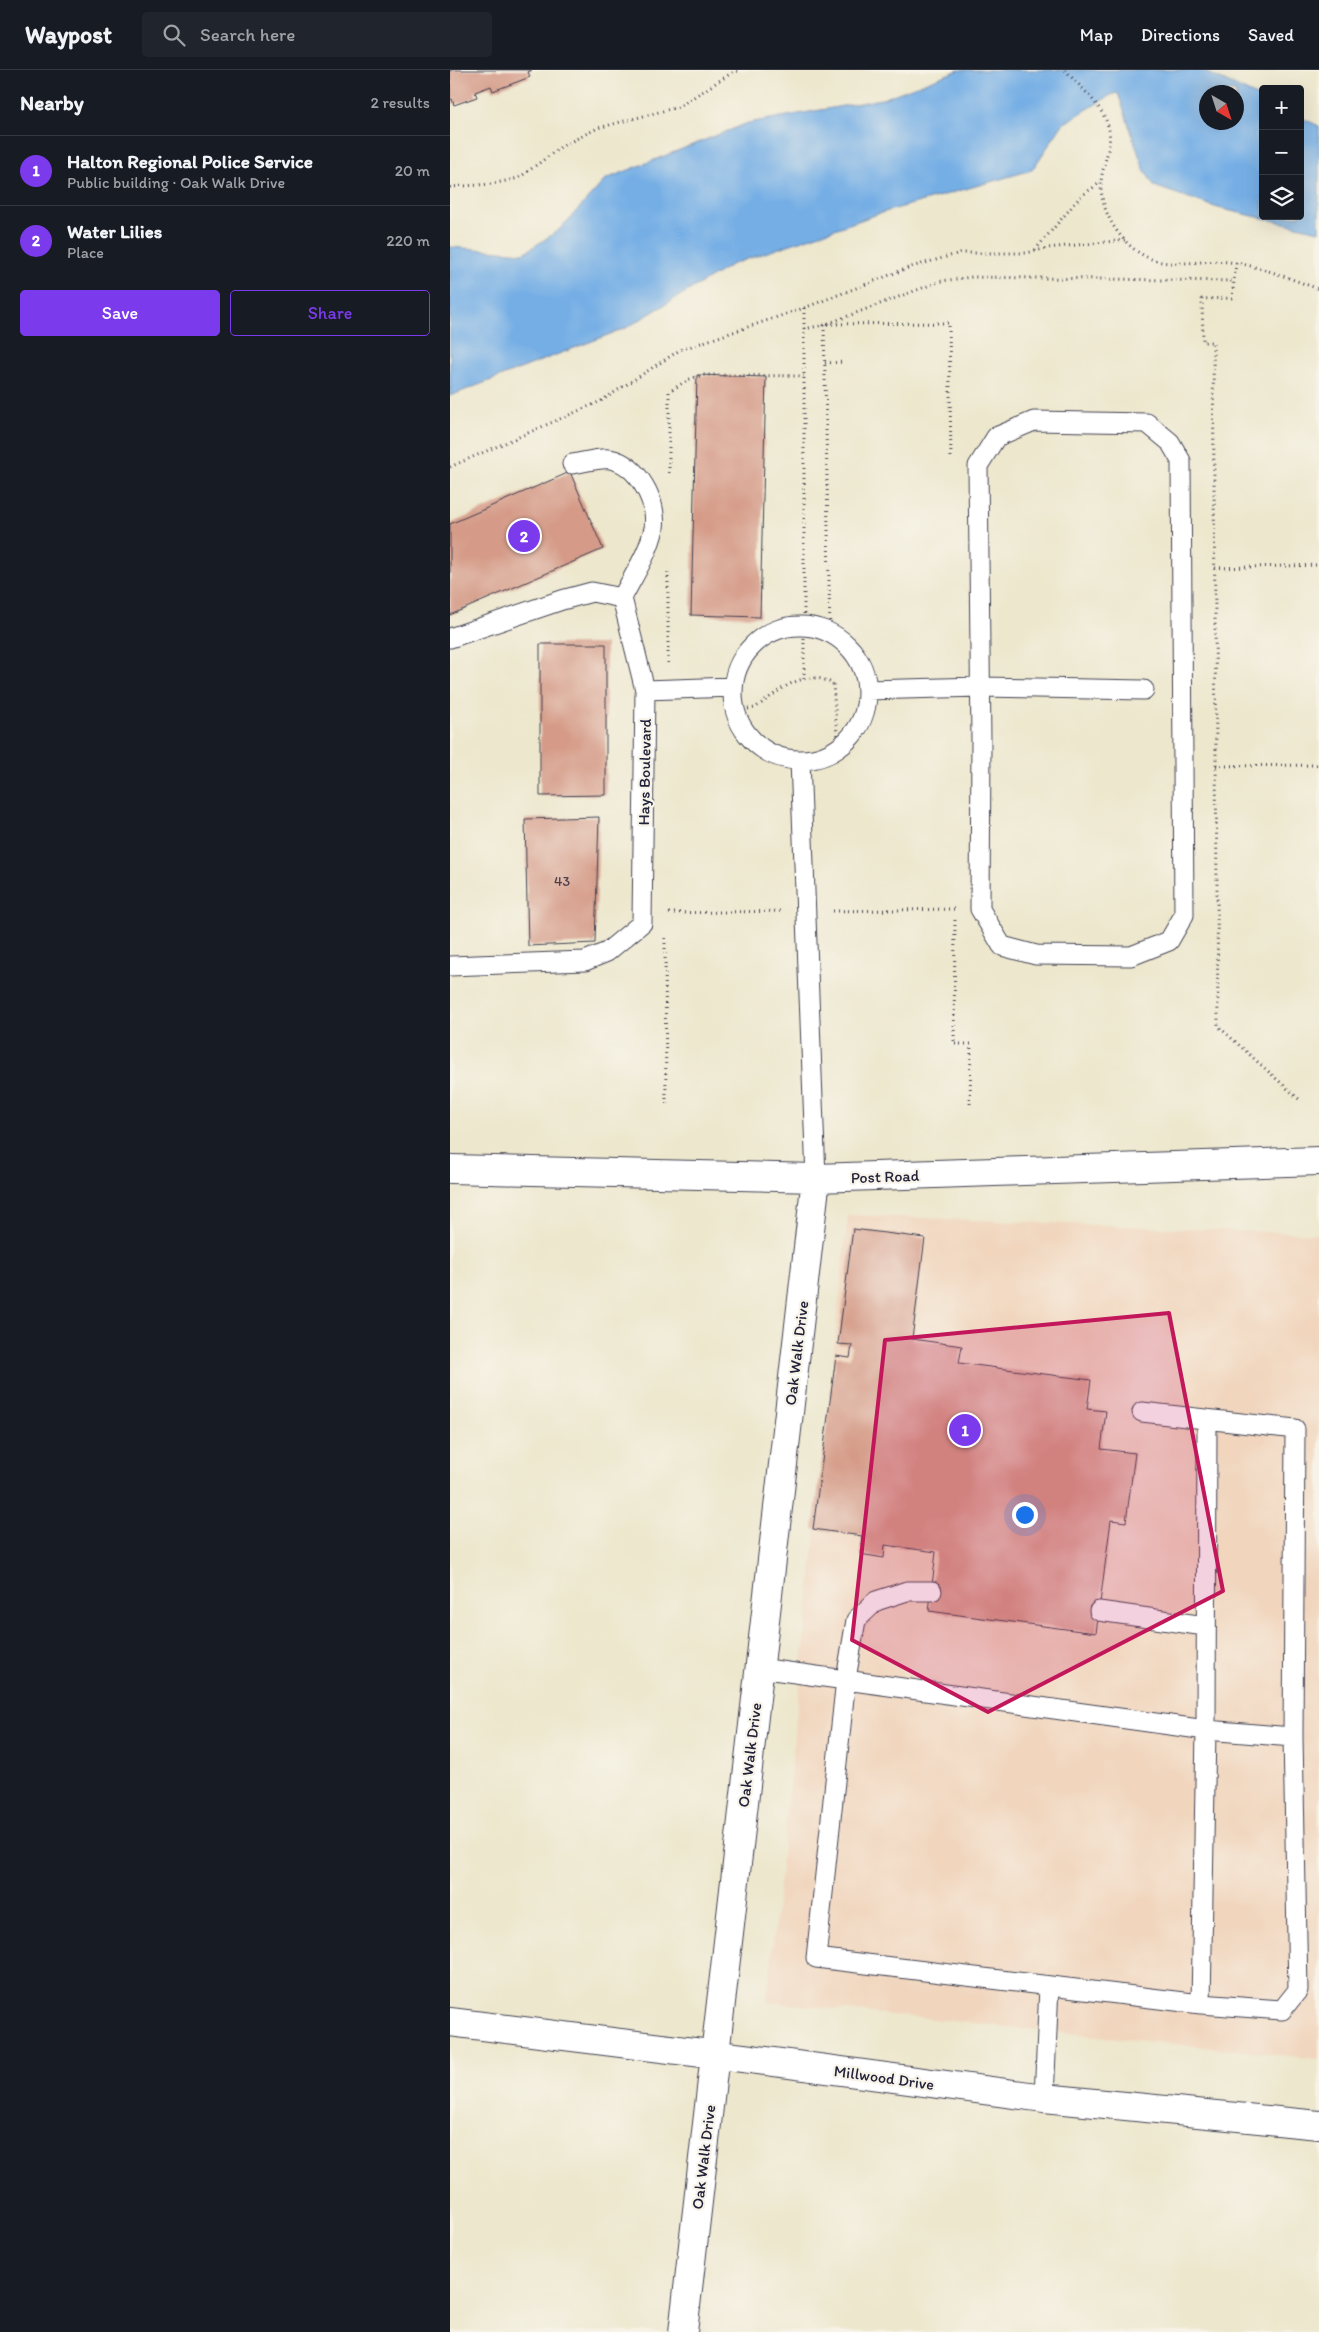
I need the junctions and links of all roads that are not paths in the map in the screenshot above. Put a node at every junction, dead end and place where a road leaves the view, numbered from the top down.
1 (572, 464) dead end
2 (622, 598) junction
3 (450, 638) edge
4 (733, 687) junction
5 (980, 687) junction
6 (645, 690) junction
7 (867, 690) junction
8 (1144, 690) dead end
9 (800, 760) junction
10 (450, 966) edge
11 (1319, 1161) edge
12 (450, 1169) edge
13 (816, 1178) junction
14 (1142, 1412) dead end
15 (1207, 1419) junction
16 (932, 1591) dead end
17 (1099, 1611) dead end
18 (1205, 1626) junction
19 (759, 1668) junction
20 (846, 1679) junction
21 (1206, 1730) junction
22 (1293, 1737) junction
23 (1049, 1986) junction
24 (1201, 2004) junction
25 (450, 2022) edge
26 (715, 2054) junction
27 (1044, 2098) junction
28 (1319, 2125) edge
29 (683, 2332) edge

1 - 2 lane
2 - 3 lane
2 - 6 lane, Hays Boulevard
4 - 6 lane
4 - 7 lane
4 - 9 lane
5 - 5 lane
5 - 7 lane
5 - 8 lane
6 - 10 lane, Hays Boulevard
7 - 9 lane
9 - 13 lane
11 - 13 street, Post Road
12 - 13 street, Post Road
13 - 19 street, Oak Walk Drive
14 - 15 lane
15 - 18 lane
15 - 22 lane
16 - 20 lane
17 - 18 lane
18 - 21 lane
19 - 20 lane
19 - 26 street, Oak Walk Drive
20 - 21 lane
20 - 23 lane
21 - 22 lane
21 - 24 lane
22 - 24 lane
23 - 24 lane
23 - 27 lane
25 - 26 street, Millwood Drive
26 - 27 street, Millwood Drive
26 - 29 street, Oak Walk Drive
27 - 28 street, Millwood Drive

